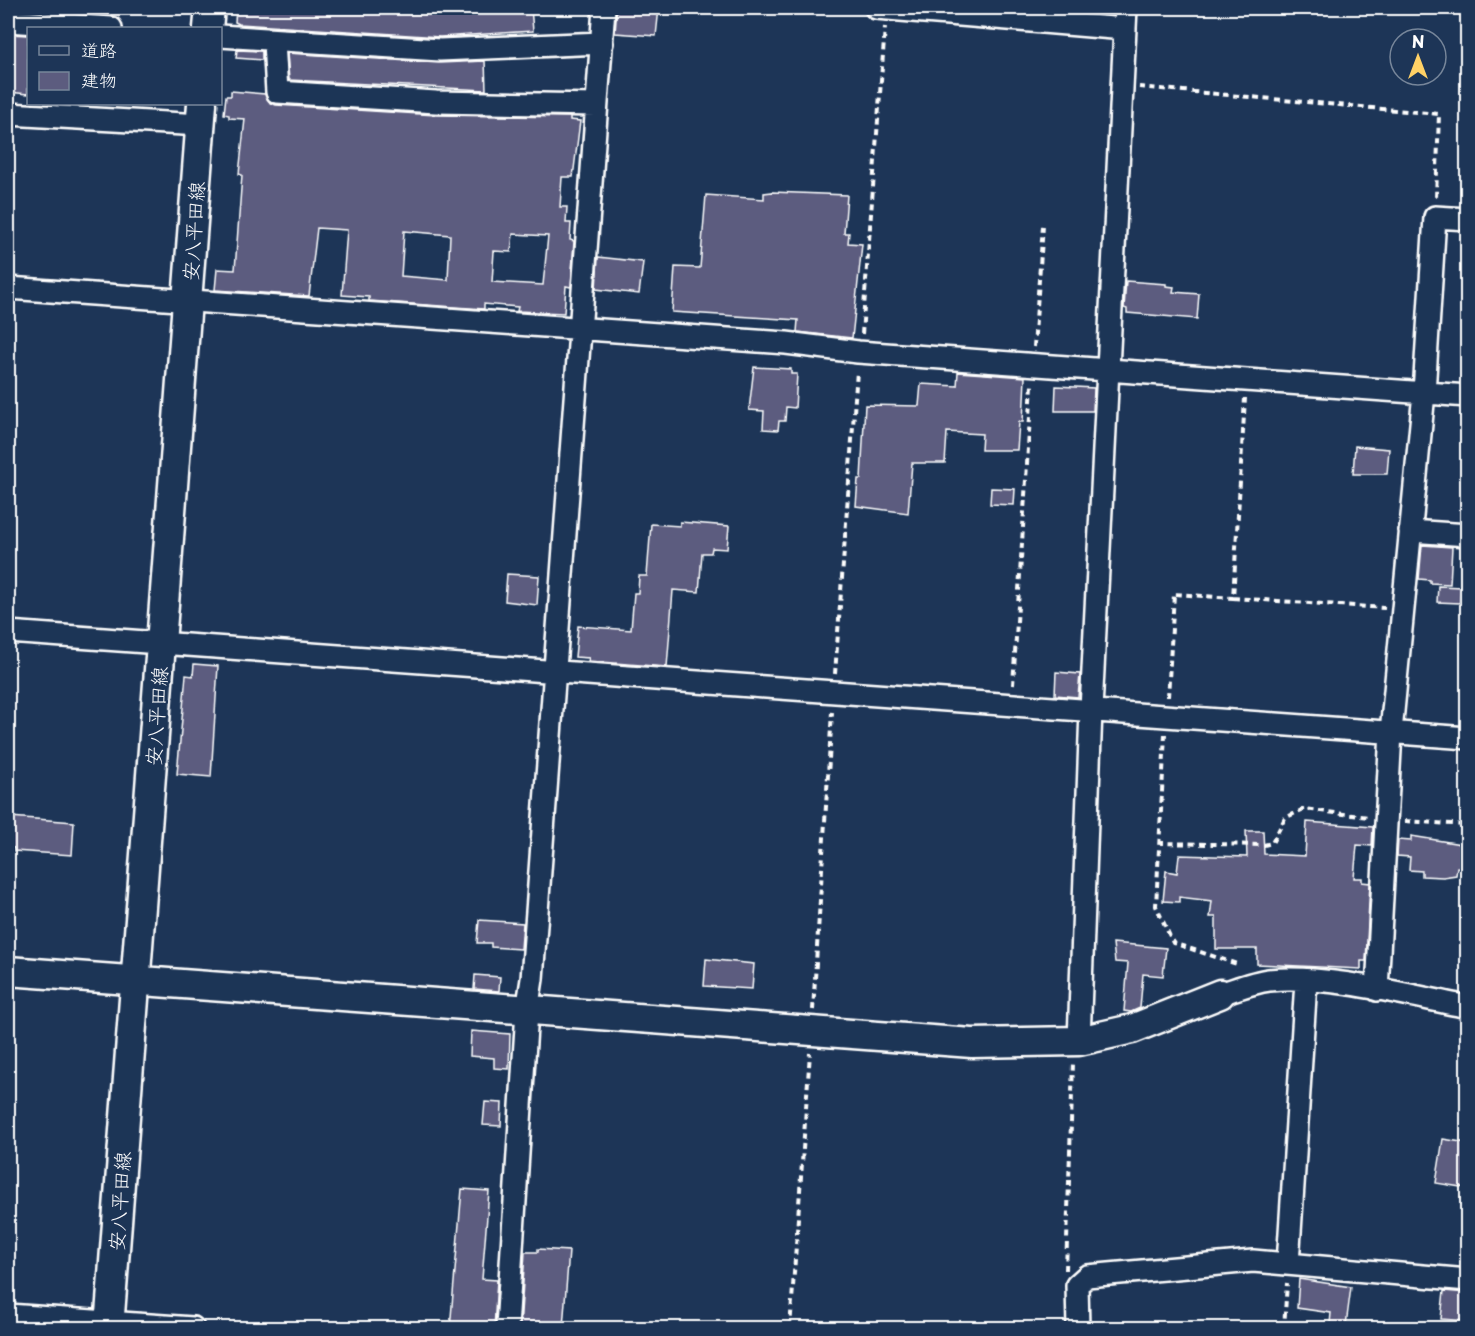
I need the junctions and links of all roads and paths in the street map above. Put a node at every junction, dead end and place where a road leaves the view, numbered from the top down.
1 (210, 8) edge
2 (604, 8) edge
3 (876, 8) edge
4 (887, 8) edge
5 (1126, 8) edge
6 (8, 21) edge
7 (96, 27) edge
8 (208, 27) edge
9 (1125, 29) junction
10 (222, 36) edge
11 (274, 42) junction
12 (602, 43) junction
13 (1122, 86) junction
14 (596, 105) junction
15 (8, 114) edge
16 (202, 114) edge
17 (1435, 217) junction
18 (1467, 219) edge
19 (1042, 226) dead end
20 (8, 288) edge
21 (188, 300) junction
22 (580, 329) junction
23 (858, 352) junction
24 (1033, 364) junction
25 (1107, 369) junction
26 (1424, 393) junction
27 (1467, 396) edge
28 (1410, 531) junction
29 (1467, 535) edge
30 (1233, 598) dead end
31 (1403, 609) junction
32 (8, 632) edge
33 (161, 643) junction
34 (554, 670) junction
35 (834, 691) junction
36 (1012, 704) junction
37 (1091, 710) junction
38 (1391, 732) junction
39 (1467, 738) edge
40 (1386, 819) junction
41 (1467, 825) edge
42 (1158, 843) dead end
43 (8, 971) edge
44 (135, 981) junction
45 (1306, 981) junction
46 (1377, 990) junction
47 (1220, 994) joint
48 (1467, 1007) edge
49 (527, 1011) junction
50 (812, 1031) junction
51 (1076, 1041) junction
52 (1288, 1264) junction
53 (1467, 1280) edge
54 (1077, 1285) junction
55 (8, 1315) edge
56 (109, 1325) edge
57 (193, 1329) edge
58 (507, 1329) edge
59 (790, 1329) edge
60 (1078, 1329) edge
61 (1284, 1329) edge

1 - 8 main road
2 - 12 street
3 - 4 street
4 - 9 street
4 - 23 path
5 - 9 street
6 - 7 street
9 - 13 street
10 - 11 street
11 - 12 street
11 - 14 street
12 - 14 street
13 - 17 path
13 - 25 street
14 - 22 street
15 - 16 street
16 - 21 main road, 安八平田線
17 - 18 street
17 - 26 street
19 - 24 path
20 - 21 street
21 - 22 street
21 - 33 main road, 安八平田線
22 - 23 street
22 - 34 street
23 - 24 street
23 - 35 path
24 - 25 street
24 - 36 path
25 - 26 street
25 - 37 street
26 - 27 street
26 - 28 street
28 - 29 street
28 - 31 street
30 - 31 path
31 - 38 street
32 - 33 street
33 - 34 street
33 - 44 main road, 安八平田線
34 - 35 street
34 - 49 street
35 - 36 street
35 - 50 path
36 - 37 street
37 - 38 street
37 - 51 street
38 - 39 street
38 - 40 street
40 - 41 path
40 - 42 path
40 - 46 street
43 - 44 main road
44 - 49 main road
44 - 56 main road, 安八平田線
45 - 46 street
45 - 47 street
45 - 52 street
46 - 48 street
47 - 51 main road
49 - 50 main road
49 - 58 street
50 - 51 main road
50 - 59 path
51 - 54 path
52 - 53 street
52 - 54 street
52 - 61 path
54 - 60 street
55 - 56 street
56 - 57 street

